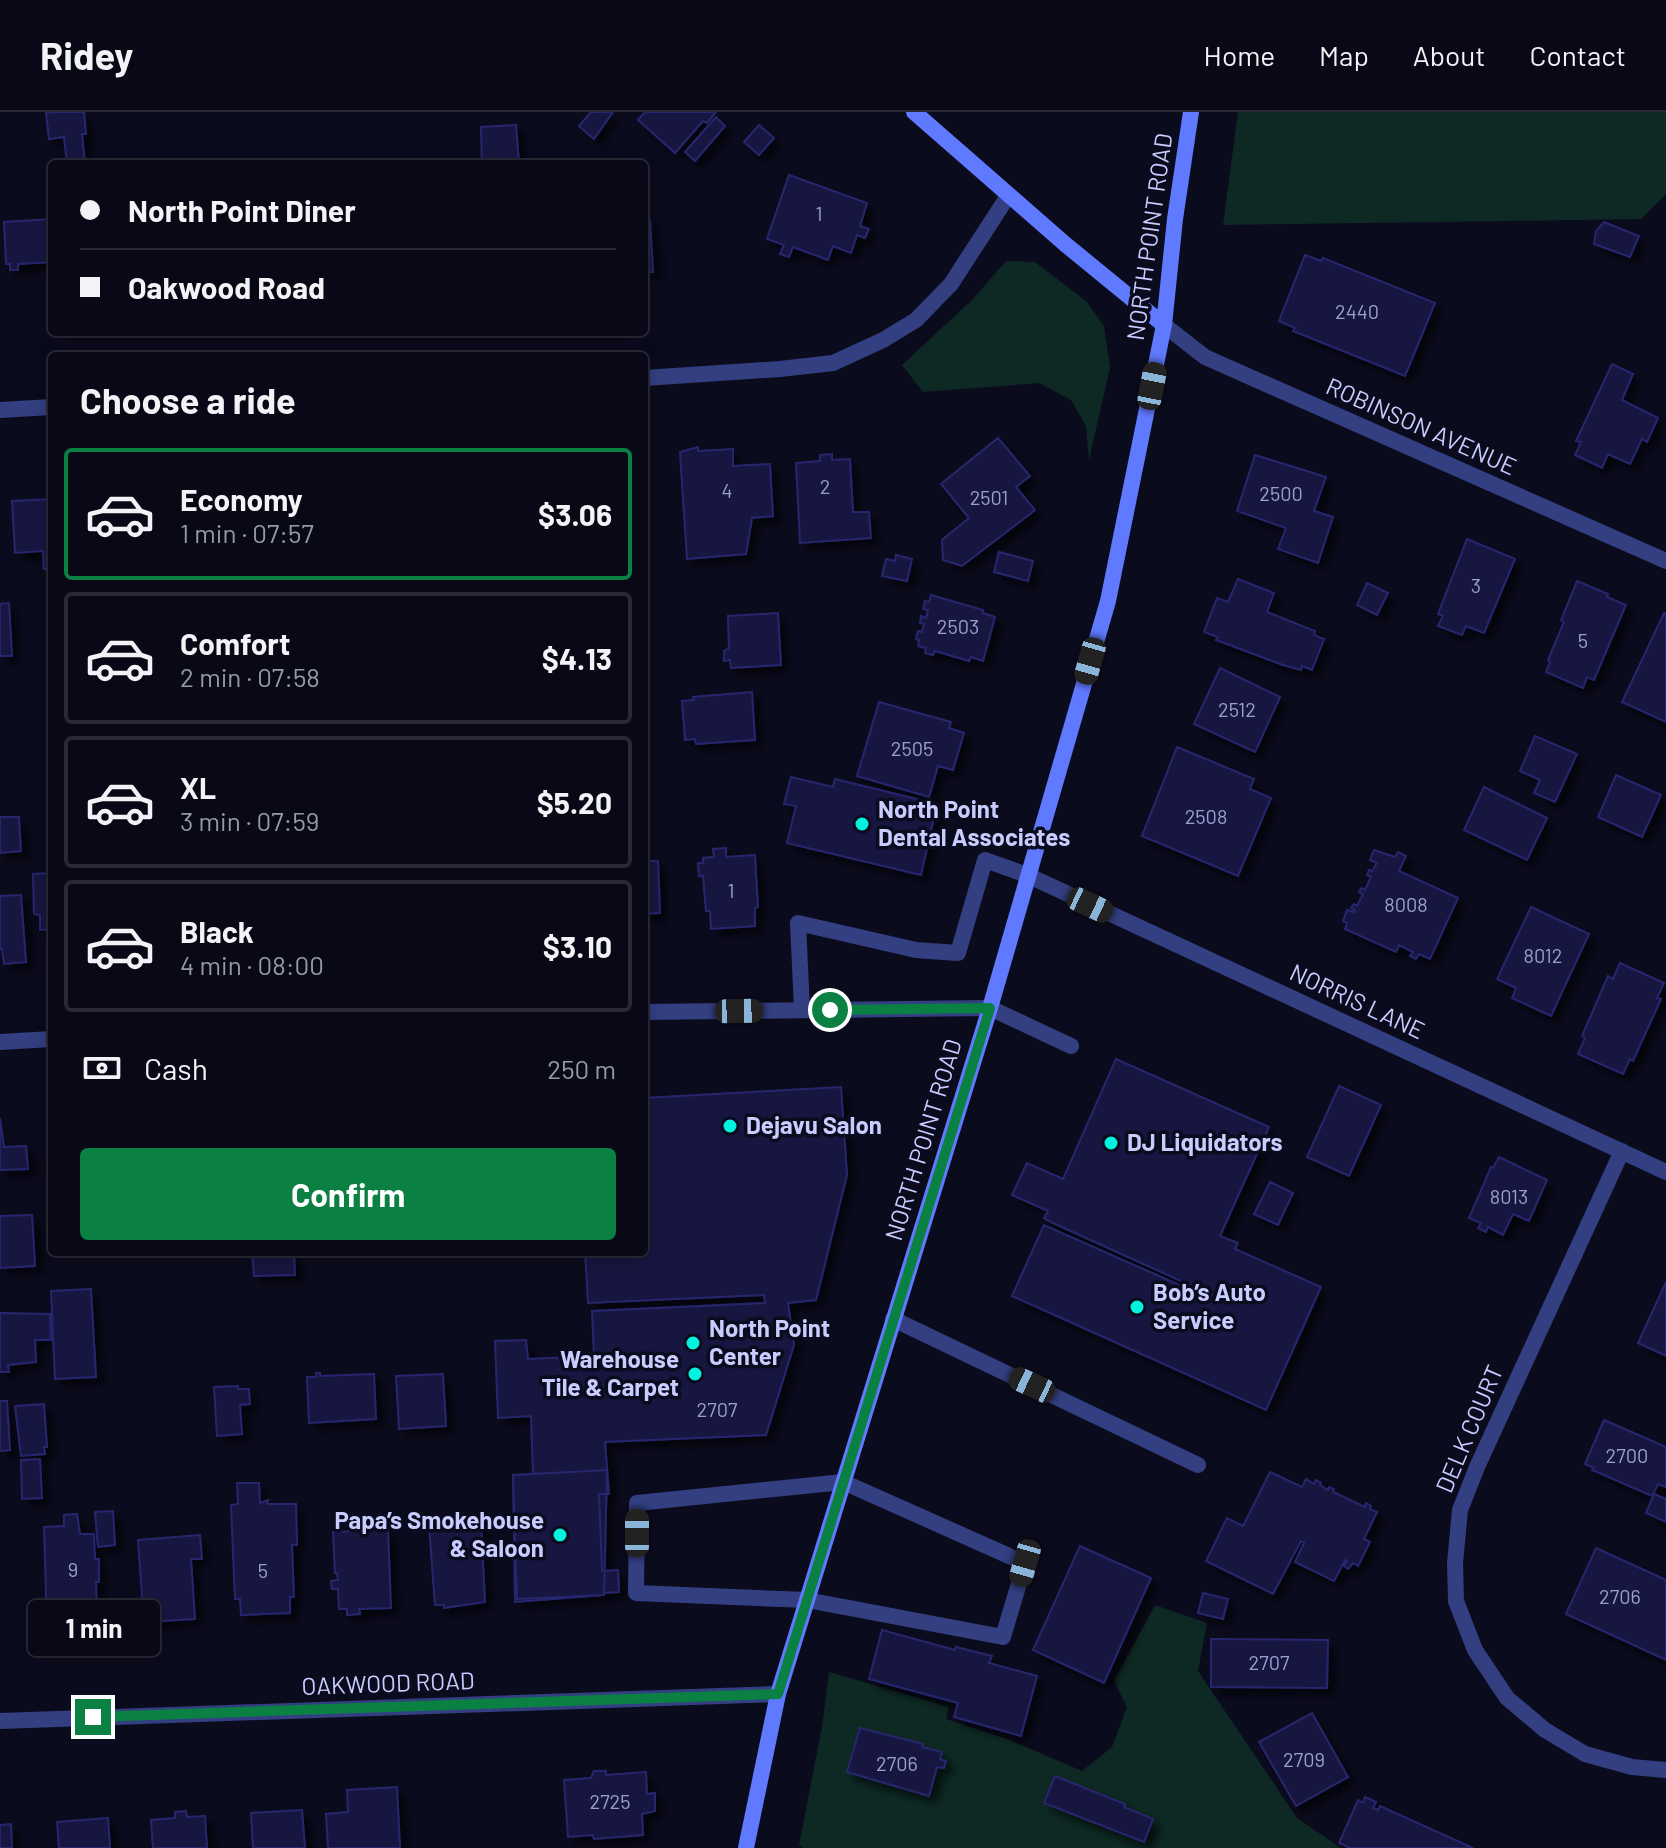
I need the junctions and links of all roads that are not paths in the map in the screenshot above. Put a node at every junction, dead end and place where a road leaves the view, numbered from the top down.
1 (914, 112) edge
2 (1191, 112) edge
3 (1008, 196) junction
4 (1164, 325) junction
5 (648, 378) edge
6 (48, 407) edge
7 (0, 410) edge
8 (1666, 561) edge
9 (1027, 875) junction
10 (990, 1008) junction
11 (802, 1010) junction
12 (648, 1012) edge
13 (48, 1039) edge
14 (0, 1042) edge
15 (1071, 1046) dead end
16 (1622, 1151) junction
17 (1666, 1172) edge
18 (893, 1319) junction
19 (1198, 1465) dead end
20 (843, 1482) junction
21 (807, 1600) junction
22 (778, 1694) junction
23 (0, 1721) edge
24 (1666, 1770) edge
25 (746, 1848) edge

1 - 3 street
2 - 4 street, NORTH POINT ROAD
3 - 4 street
3 - 5 street
4 - 8 street, ROBINSON AVENUE
4 - 9 street, NORTH POINT ROAD
6 - 7 street
9 - 10 street, NORTH POINT ROAD
9 - 11 street, NORRIS LANE
9 - 16 street, NORRIS LANE
10 - 11 street
10 - 15 street
10 - 18 street, NORTH POINT ROAD
11 - 12 street
13 - 14 street
16 - 17 street, NORRIS LANE
16 - 24 street, DELK COURT
18 - 19 street
18 - 20 street, NORTH POINT ROAD
20 - 21 street, NORTH POINT ROAD
20 - 21 street
20 - 21 street
21 - 22 street, NORTH POINT ROAD
22 - 23 street, OAKWOOD ROAD
22 - 25 street, NORTH POINT ROAD

